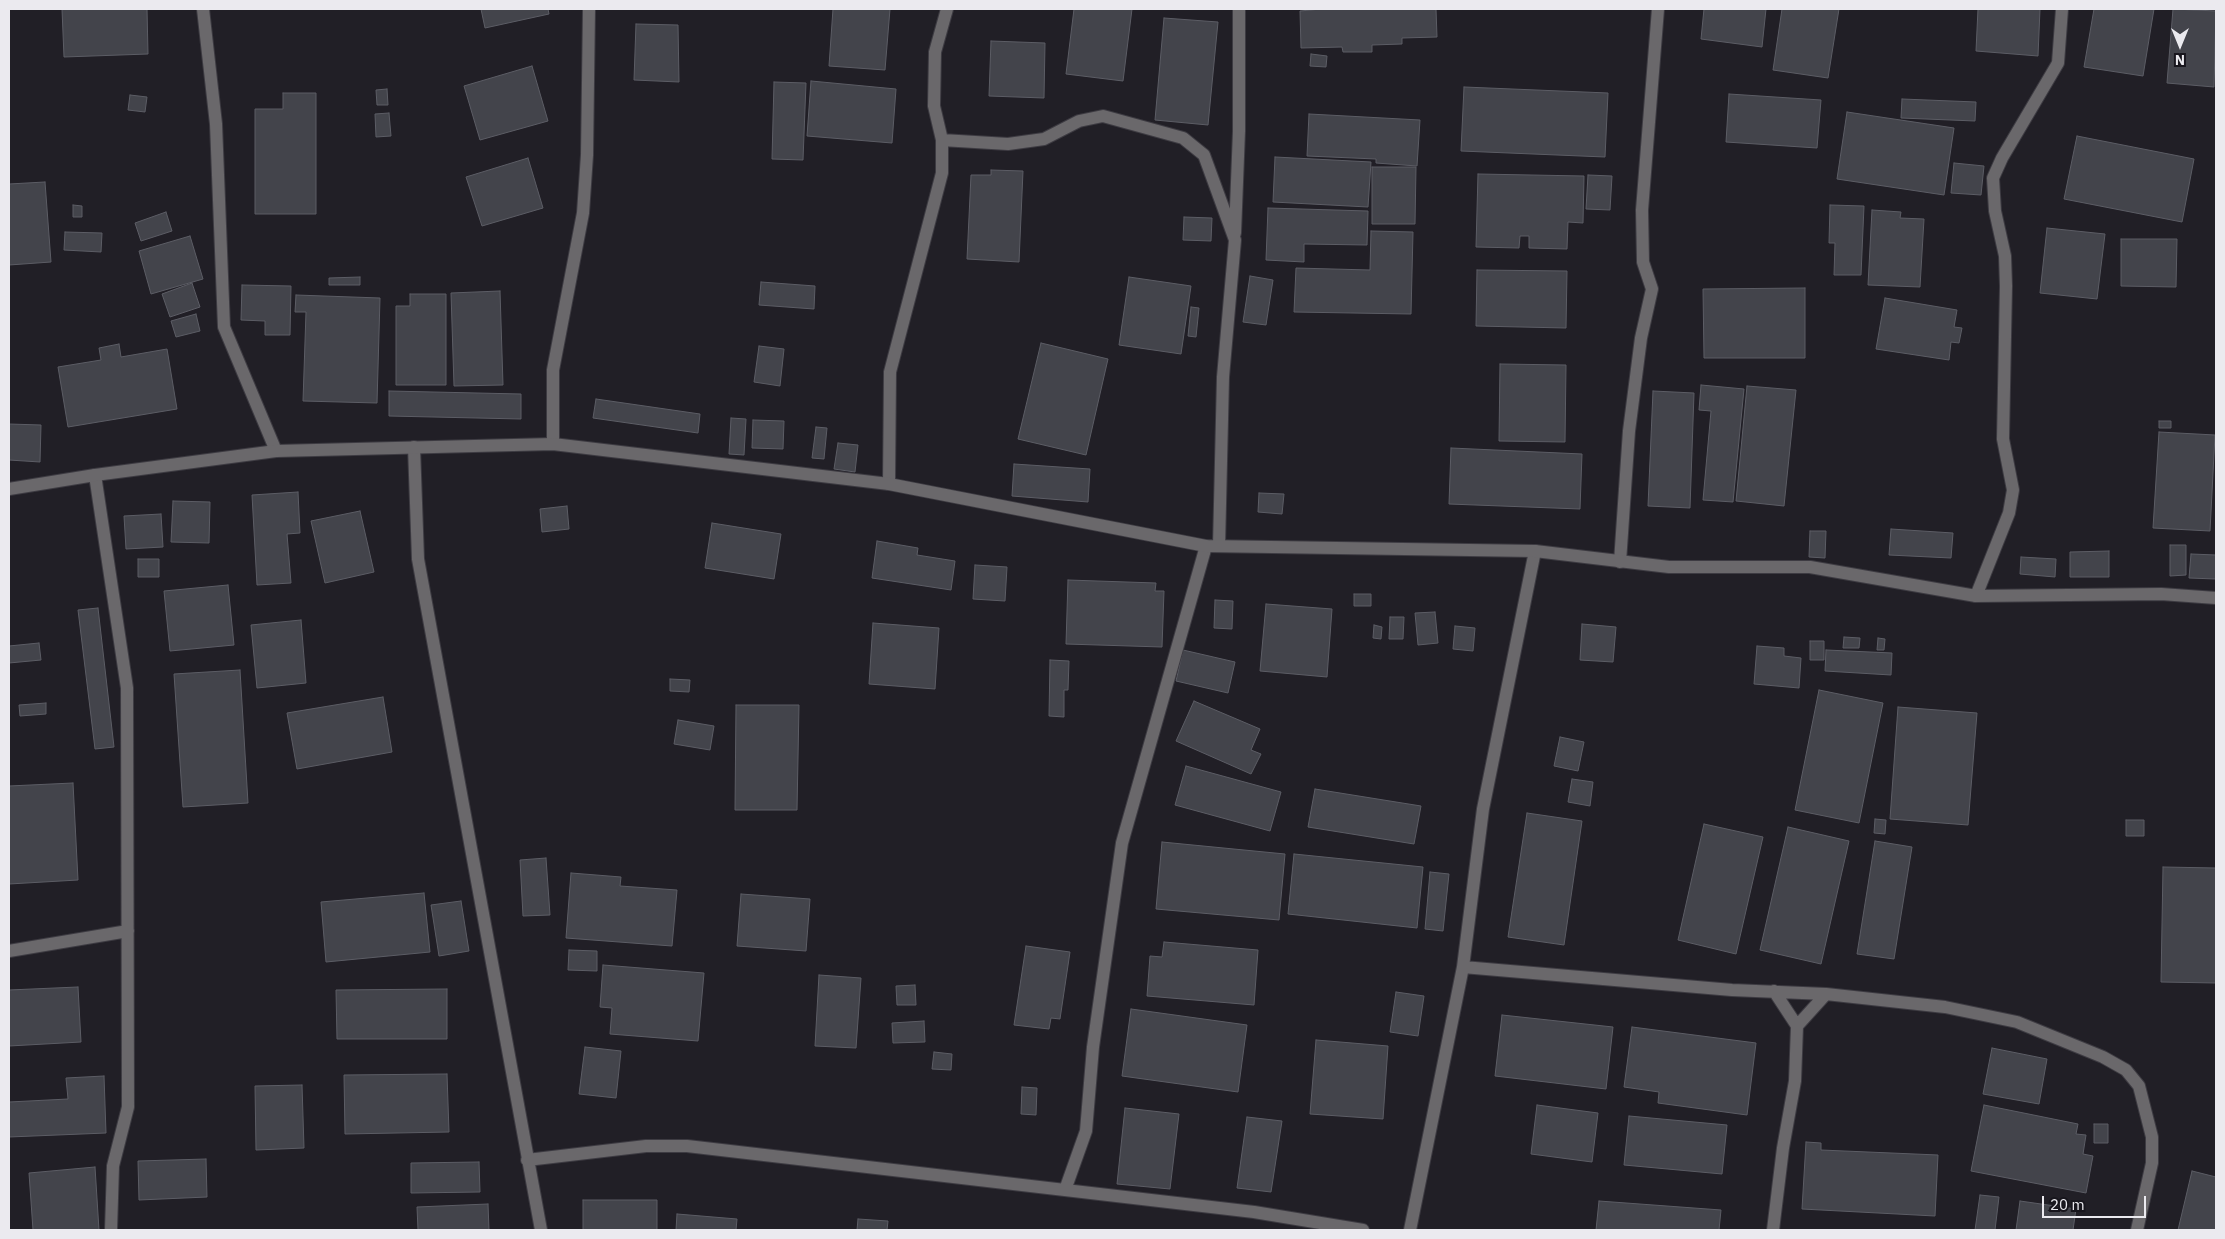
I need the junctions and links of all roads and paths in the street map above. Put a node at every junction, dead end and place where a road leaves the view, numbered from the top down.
1 (204, 9) edge
2 (589, 9) edge
3 (947, 9) edge
4 (1239, 9) edge
5 (1658, 9) edge
6 (2062, 9) edge
7 (942, 140) junction
8 (1234, 261) junction
9 (553, 444) junction
10 (414, 447) junction
11 (276, 451) junction
12 (94, 475) junction
13 (889, 484) junction
14 (9, 489) edge
15 (1212, 546) junction
16 (1535, 551) junction
17 (1620, 562) junction
18 (1976, 596) junction
19 (2216, 598) edge
20 (128, 931) junction
21 (9, 951) edge
22 (1462, 967) junction
23 (1774, 991) junction
24 (1826, 994) junction
25 (1797, 1026) junction
26 (527, 1160) junction
27 (1065, 1190) junction
28 (111, 1230) edge
29 (542, 1230) edge
30 (1362, 1230) edge
31 (1410, 1230) edge
32 (1773, 1230) edge
33 (2137, 1230) edge

1 - 11 street
2 - 9 street
3 - 7 street
4 - 8 street
5 - 17 street
6 - 18 street
7 - 8 street
7 - 13 street
8 - 15 street
9 - 10 street
9 - 13 street
10 - 11 street
10 - 26 street
11 - 12 street
12 - 14 street
12 - 20 street
13 - 15 street
15 - 16 street
15 - 27 street
16 - 17 street
16 - 22 street
17 - 18 street
18 - 19 street
20 - 21 street
20 - 28 street
22 - 23 street
22 - 31 street
23 - 24 street
23 - 25 street
24 - 25 street
24 - 33 street
25 - 32 street
26 - 27 street
26 - 29 street
27 - 30 street

